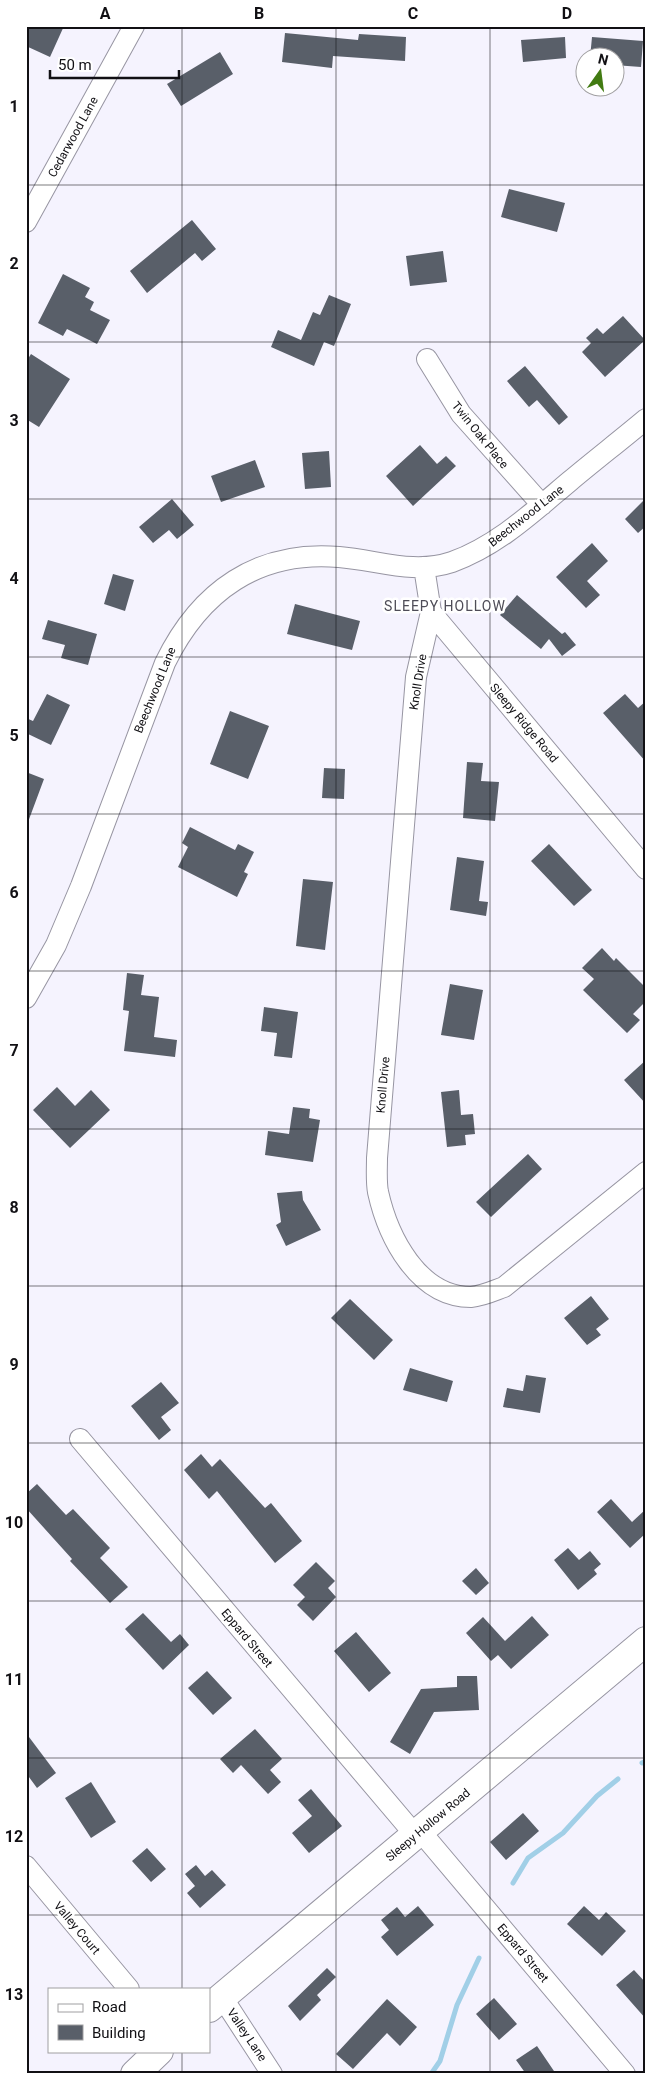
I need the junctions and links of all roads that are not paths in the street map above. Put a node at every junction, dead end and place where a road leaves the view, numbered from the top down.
1 (134, 26) edge
2 (26, 222) edge
3 (427, 359) dead end
4 (646, 419) edge
5 (542, 505) junction
6 (424, 567) junction
7 (431, 612) junction
8 (646, 869) edge
9 (26, 998) edge
10 (646, 1172) edge
11 (80, 1439) dead end
12 (646, 1641) edge
13 (418, 1834) junction
14 (26, 1866) edge
15 (128, 1988) edge
16 (215, 2003) edge
17 (158, 2052) edge
18 (135, 2074) edge
19 (272, 2074) edge
20 (625, 2074) edge

1 - 2 street, Cedarwood Lane
3 - 5 street, Twin Oak Place
4 - 5 street, Beechwood Lane
5 - 6 street, Beechwood Lane
6 - 7 street
6 - 9 street, Beechwood Lane
7 - 8 street, Sleepy Ridge Road
7 - 10 street, Knoll Drive
11 - 13 street, Eppard Street
12 - 13 main road, Sleepy Hollow Road
13 - 16 main road, Sleepy Hollow Road
13 - 20 street, Eppard Street
14 - 15 street, Valley Court
16 - 19 street, Valley Lane
17 - 18 main road

